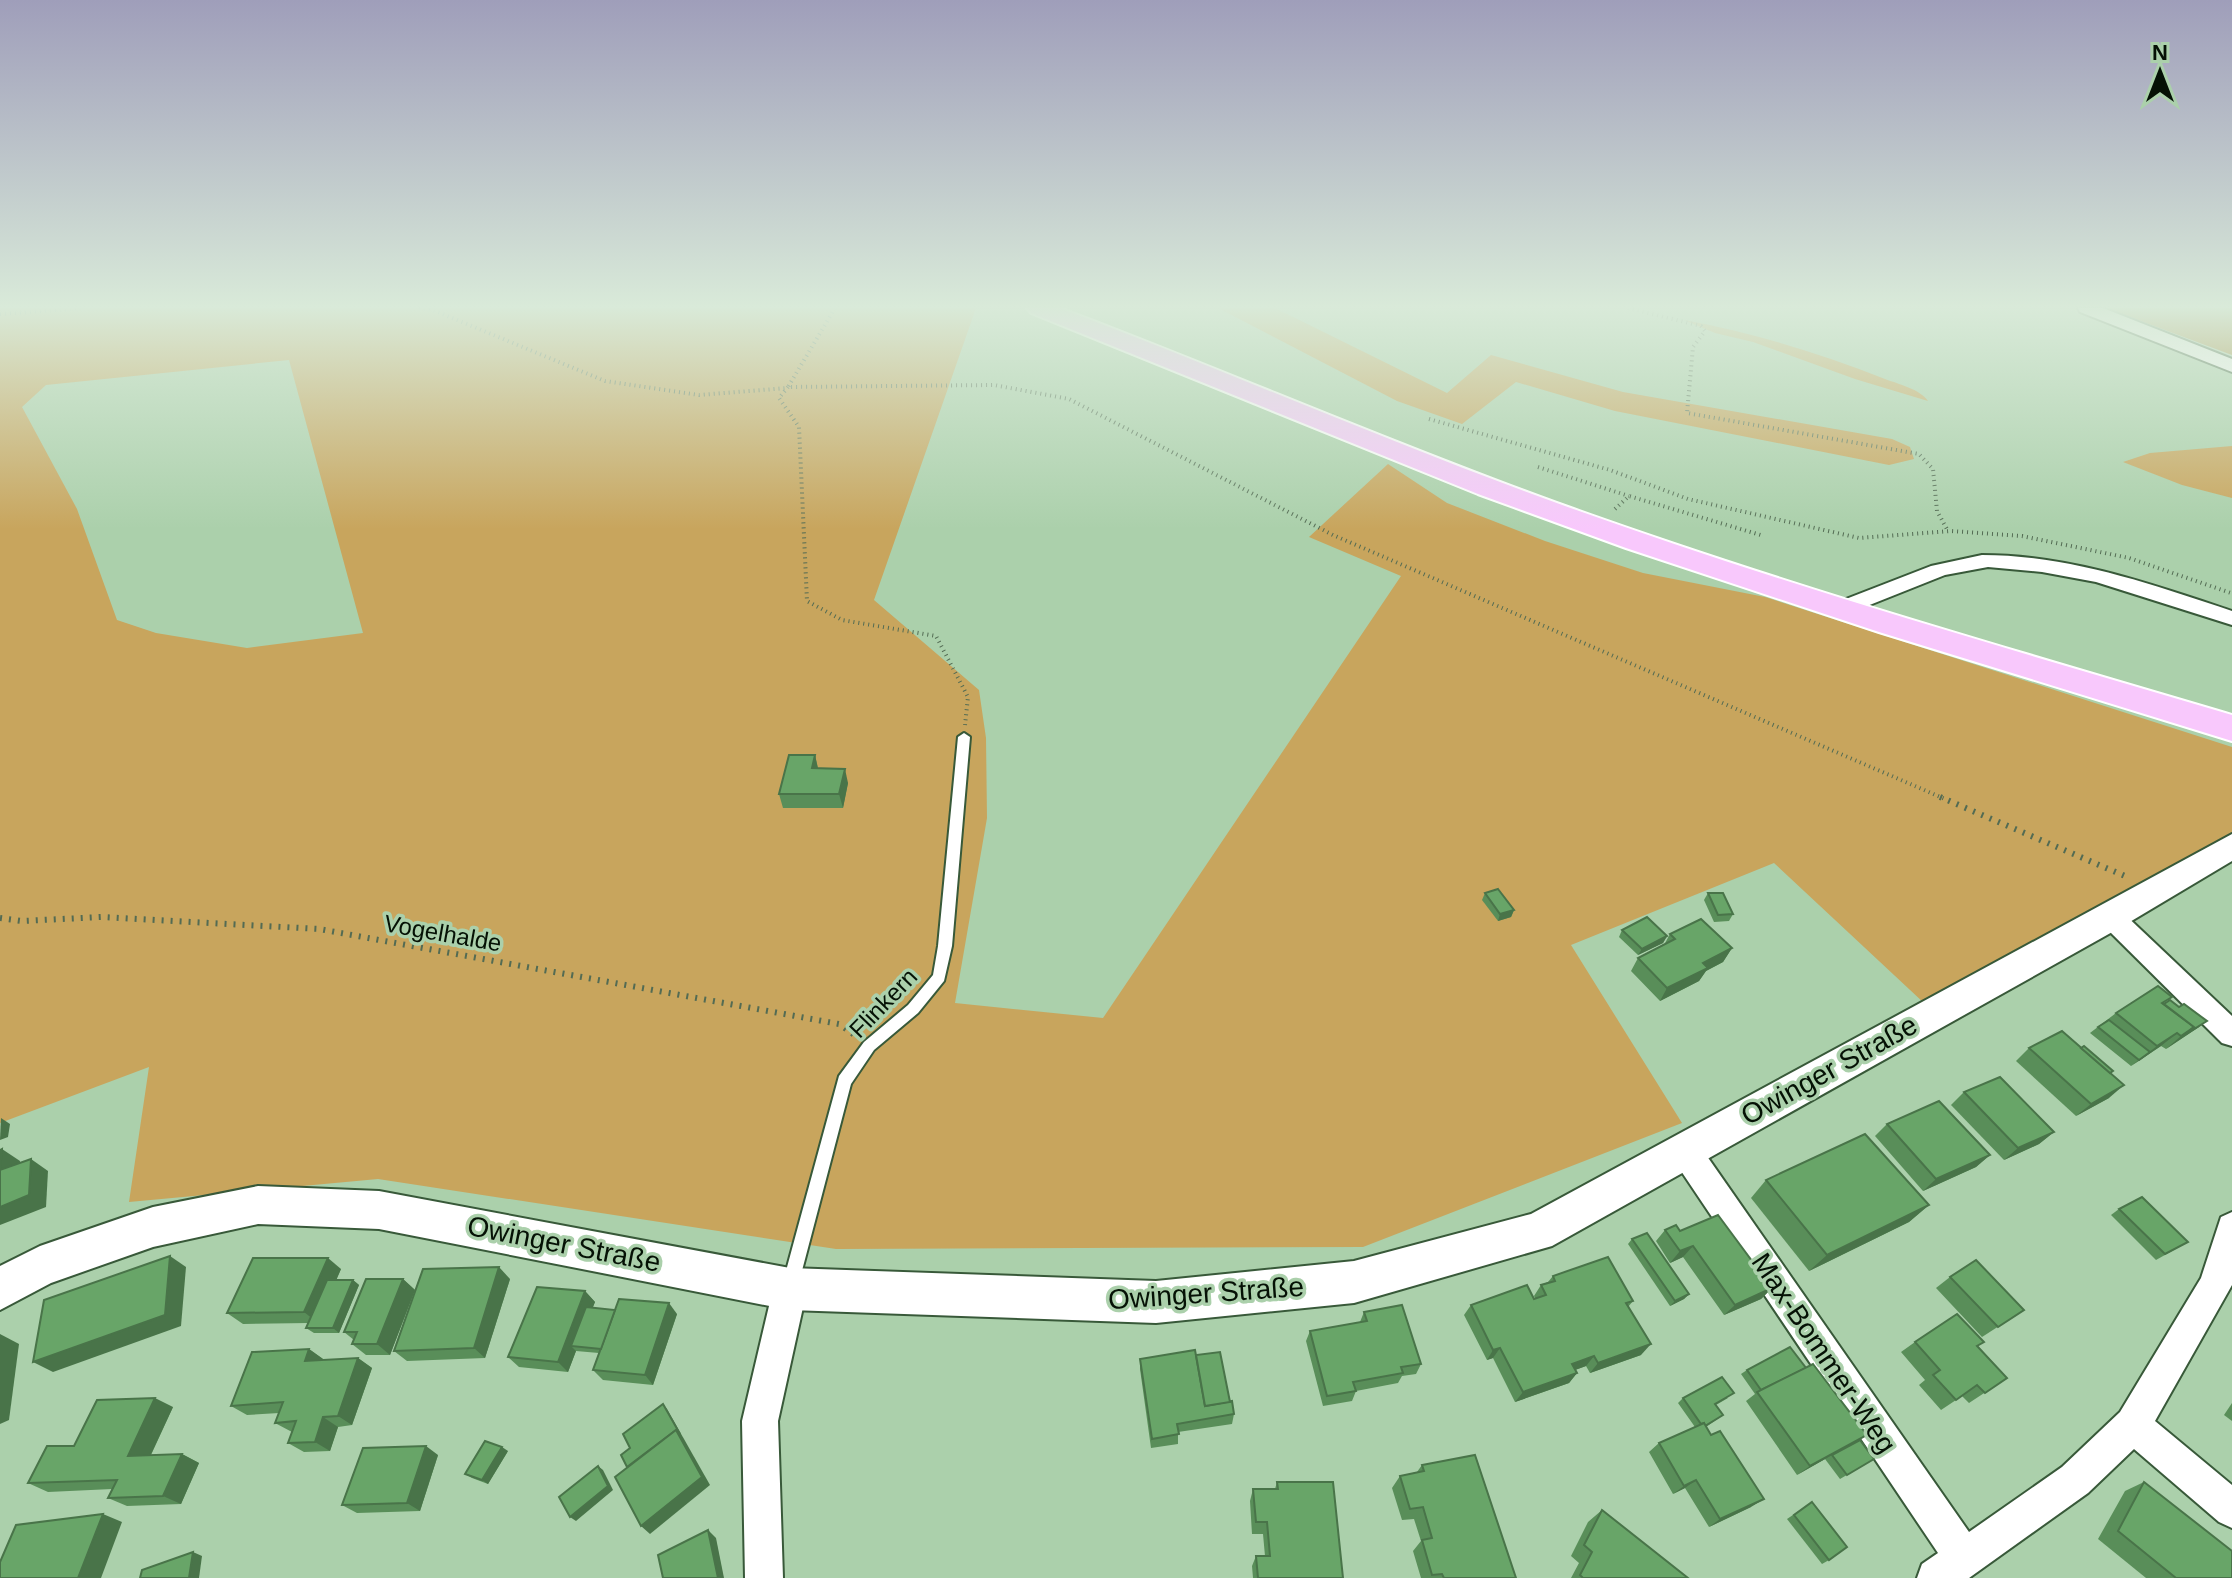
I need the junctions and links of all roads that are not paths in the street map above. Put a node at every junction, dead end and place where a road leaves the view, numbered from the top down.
1 (1220, 382) edge
2 (1840, 609) junction
3 (2232, 618) edge
4 (2232, 728) edge
5 (964, 737) road end
6 (2232, 846) edge
7 (2111, 917) junction
8 (2232, 1034) edge
9 (1684, 1149) junction
10 (2232, 1228) edge
11 (0, 1289) edge
12 (790, 1289) junction
13 (2133, 1425) junction
14 (2232, 1509) edge
15 (1950, 1567) edge
16 (764, 1578) edge

1 - 2 main road
2 - 3 street
2 - 4 main road
5 - 12 lane, Flinkern
6 - 7 street, Owinger Straße
7 - 8 street
7 - 9 street, Owinger Straße
9 - 12 street, Owinger Straße
9 - 15 street, Max-Bommer-Weg
10 - 13 street, Max-Bommer-Weg
11 - 12 street, Owinger Straße
12 - 16 street
13 - 14 street
13 - 15 street, Max-Bommer-Weg

